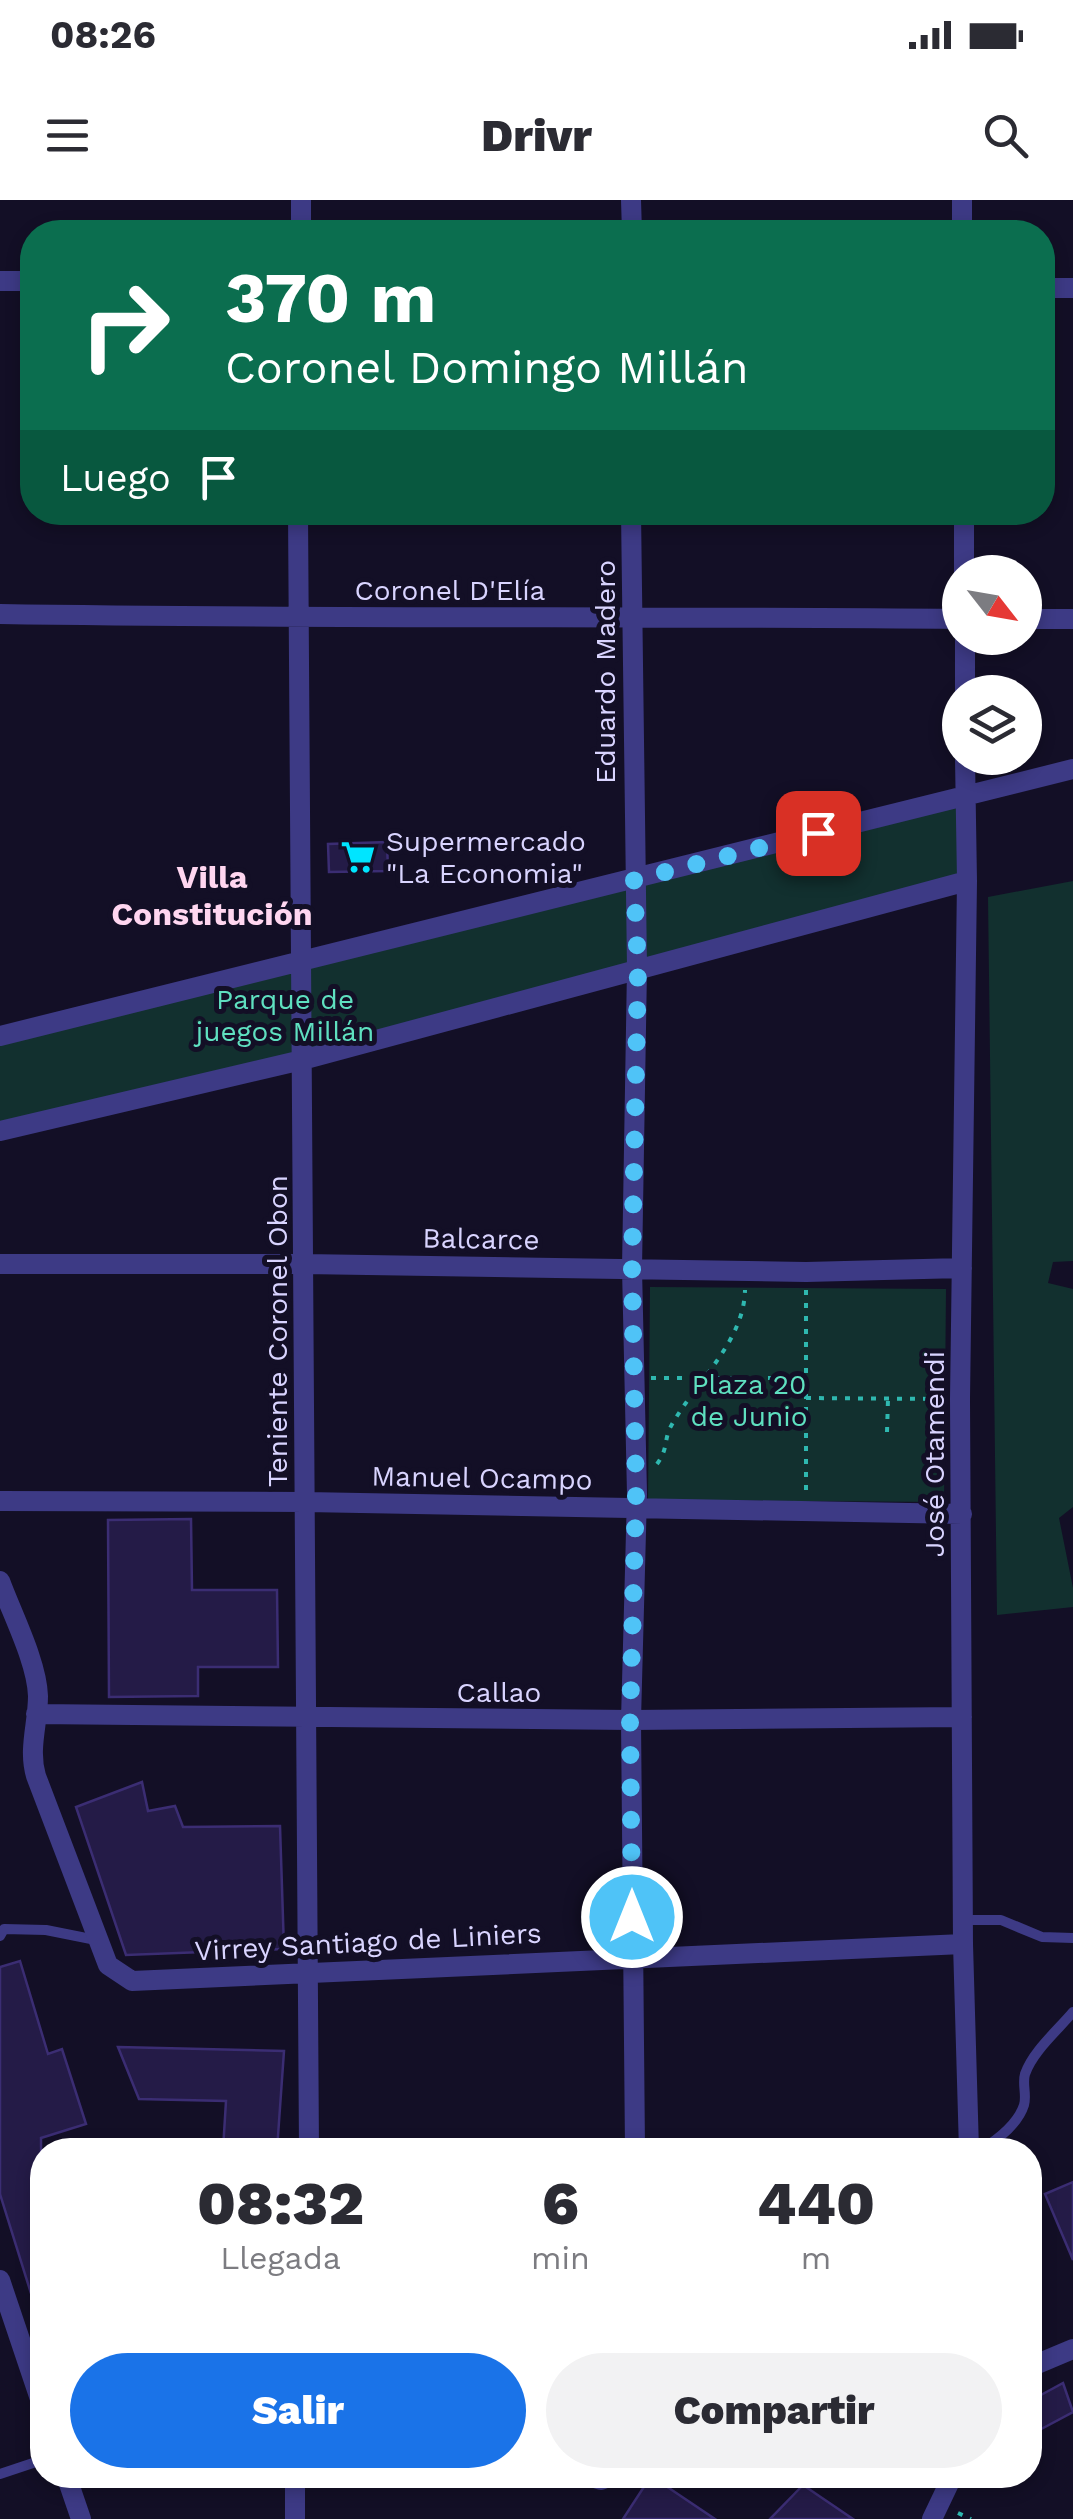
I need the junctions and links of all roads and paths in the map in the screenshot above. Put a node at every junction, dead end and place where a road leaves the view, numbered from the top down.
1 (298, 525) edge
2 (631, 525) edge
3 (964, 525) edge
4 (964, 555) edge
5 (0, 614) edge
6 (631, 616) junction
7 (297, 618) junction
8 (942, 619) edge
9 (1042, 619) edge
10 (1073, 619) edge
11 (1073, 770) edge
12 (964, 775) edge
13 (964, 796) junction
14 (634, 880) junction
15 (967, 881) junction
16 (299, 962) junction
17 (638, 968) junction
18 (0, 1036) edge
19 (302, 1060) junction
20 (0, 1131) edge
21 (0, 1264) edge
22 (304, 1264) junction
23 (632, 1268) junction
24 (962, 1268) junction
25 (745, 1270) junction
26 (806, 1272) junction
27 (636, 1378) junction
28 (706, 1378) junction
29 (806, 1378) junction
30 (806, 1398) junction
31 (888, 1398) junction
32 (960, 1399) junction
33 (887, 1432) dead end
34 (657, 1465) dead end
35 (0, 1501) edge
36 (306, 1502) junction
37 (636, 1508) junction
38 (806, 1510) junction
39 (962, 1514) junction
40 (0, 1582) edge
41 (36, 1714) junction
42 (962, 1717) junction
43 (305, 1718) junction
44 (630, 1720) junction
45 (963, 1920) junction
46 (0, 1936) edge
47 (1073, 1938) edge
48 (97, 1940) junction
49 (962, 1944) junction
50 (632, 1956) junction
51 (308, 1973) junction
52 (1073, 2012) edge
53 (308, 2138) edge
54 (635, 2138) edge
55 (969, 2138) edge
56 (999, 2138) edge
57 (1, 2284) edge
58 (1073, 2350) edge
59 (1042, 2362) edge
60 (30, 2370) edge
61 (30, 2464) edge
62 (0, 2474) edge
63 (70, 2488) edge
64 (295, 2488) edge
65 (947, 2488) edge
66 (81, 2519) edge
67 (294, 2519) edge
68 (932, 2519) edge

1 - 7 street, Teniente Coronel Obon
2 - 6 street, Eduardo Madero
3 - 4 street
5 - 7 street, Coronel D'Elía
6 - 7 street, Coronel D'Elía
6 - 8 street, Coronel D'Elía
6 - 14 street, Eduardo Madero
7 - 16 street, Teniente Coronel Obon
9 - 10 street
11 - 13 street
12 - 13 street, José Otamendi
13 - 14 street
13 - 15 street, José Otamendi
14 - 16 street
14 - 17 street, Eduardo Madero
15 - 17 street
15 - 24 street, José Otamendi
16 - 18 street
16 - 19 street, Teniente Coronel Obon
17 - 19 street
17 - 23 street, Eduardo Madero
19 - 20 street
19 - 22 street, Teniente Coronel Obon
21 - 22 street, Balcarce
22 - 23 street, Balcarce
22 - 36 street, Teniente Coronel Obon
23 - 25 street, Balcarce
23 - 27 street, Eduardo Madero
24 - 26 street, Balcarce
24 - 32 street, José Otamendi
25 - 26 street, Balcarce
25 - 28 path
26 - 29 path
27 - 28 path
27 - 37 street, Eduardo Madero
28 - 29 path
28 - 34 path
29 - 30 path
30 - 31 path
30 - 38 path
31 - 32 path
31 - 33 path
32 - 39 street, José Otamendi
35 - 36 street, Manuel Ocampo
36 - 37 street, Manuel Ocampo
36 - 43 street, Teniente Coronel Obon
37 - 38 street, Manuel Ocampo
37 - 44 street, Eduardo Madero
38 - 39 street, Manuel Ocampo
39 - 42 street, José Otamendi
40 - 41 street, Virrey Santiago de Liniers
41 - 43 street, Callao
41 - 48 street, Virrey Santiago de Liniers
42 - 44 street, Callao
42 - 45 street, José Otamendi
43 - 44 street, Callao
43 - 51 street, Teniente Coronel Obon
44 - 50 street, Eduardo Madero
45 - 47 lane
45 - 49 street, José Otamendi
46 - 48 lane
48 - 51 street, Virrey Santiago de Liniers
49 - 50 street, Virrey Santiago de Liniers
49 - 55 street, José Otamendi
50 - 51 street, Virrey Santiago de Liniers
50 - 54 street, Eduardo Madero
51 - 53 street, Teniente Coronel Obon
52 - 56 lane
57 - 60 street
58 - 59 street
61 - 62 lane
63 - 66 street
64 - 67 street
65 - 68 street

